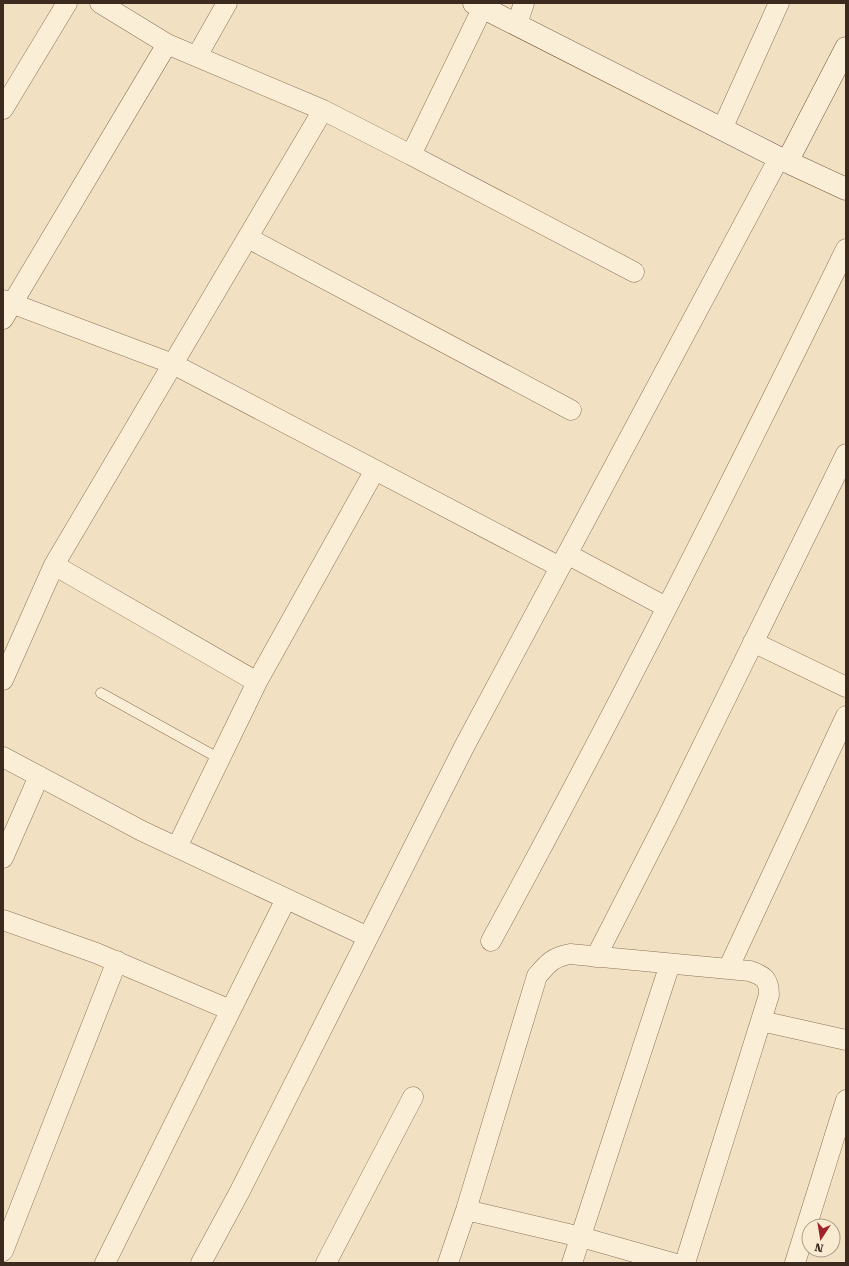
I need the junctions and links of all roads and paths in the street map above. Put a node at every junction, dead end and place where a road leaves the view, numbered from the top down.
1 (67, 3) edge
2 (100, 3) edge
3 (228, 3) edge
4 (524, 3) edge
5 (779, 3) edge
6 (479, 5) edge
7 (517, 24) junction
8 (167, 44) junction
9 (846, 48) edge
10 (197, 56) junction
11 (3, 108) edge
12 (323, 110) junction
13 (722, 129) junction
14 (411, 155) junction
15 (783, 160) junction
16 (846, 189) edge
17 (248, 238) junction
18 (846, 250) edge
19 (634, 272) dead end
20 (6, 308) edge
21 (173, 364) junction
22 (571, 410) dead end
23 (846, 454) edge
24 (375, 470) junction
25 (564, 560) junction
26 (54, 565) junction
27 (666, 607) junction
28 (753, 642) junction
29 (3, 680) edge
30 (257, 682) junction
31 (846, 687) edge
32 (101, 693) dead end
33 (846, 716) edge
34 (3, 757) edge
35 (220, 759) junction
36 (39, 776) junction
37 (177, 848) junction
38 (3, 858) edge
39 (286, 898) junction
40 (3, 920) edge
41 (368, 937) junction
42 (491, 941) dead end
43 (596, 957) junction
44 (117, 961) junction
45 (670, 964) junction
46 (728, 969) junction
47 (230, 1010) junction
48 (761, 1021) junction
49 (846, 1040) edge
50 (413, 1097) dead end
51 (846, 1100) edge
52 (466, 1210) junction
53 (581, 1237) junction
54 (3, 1251) edge
55 (106, 1263) edge
56 (201, 1263) edge
57 (326, 1263) edge
58 (448, 1263) edge
59 (572, 1263) edge
60 (673, 1263) edge
61 (685, 1263) edge
62 (795, 1263) edge

1 - 11 street
2 - 8 street
3 - 10 street
4 - 7 street
5 - 13 street
6 - 7 main road
6 - 14 street
7 - 13 main road
8 - 10 street
8 - 20 street
9 - 15 main road
10 - 12 street
12 - 14 street
12 - 17 street
13 - 15 main road
14 - 19 street
15 - 16 main road
15 - 25 street
17 - 21 street
17 - 22 street
18 - 27 street
20 - 21 street
21 - 24 street
21 - 26 street
23 - 28 street
24 - 25 street
24 - 30 street
25 - 27 street
25 - 41 street
26 - 29 street
26 - 30 street
27 - 42 street
28 - 31 street
28 - 43 street
30 - 35 street
32 - 35 lane
33 - 46 street
34 - 36 street
35 - 37 street
36 - 37 street
36 - 38 street
37 - 39 street
39 - 41 street
39 - 47 street
40 - 44 street
41 - 56 street
43 - 45 street
43 - 52 street
44 - 47 street
44 - 54 street
45 - 46 street
45 - 53 street
46 - 48 street
47 - 55 street
48 - 49 street
48 - 61 street
50 - 57 street
51 - 62 street
52 - 53 street
52 - 58 street
53 - 59 street
53 - 60 street

